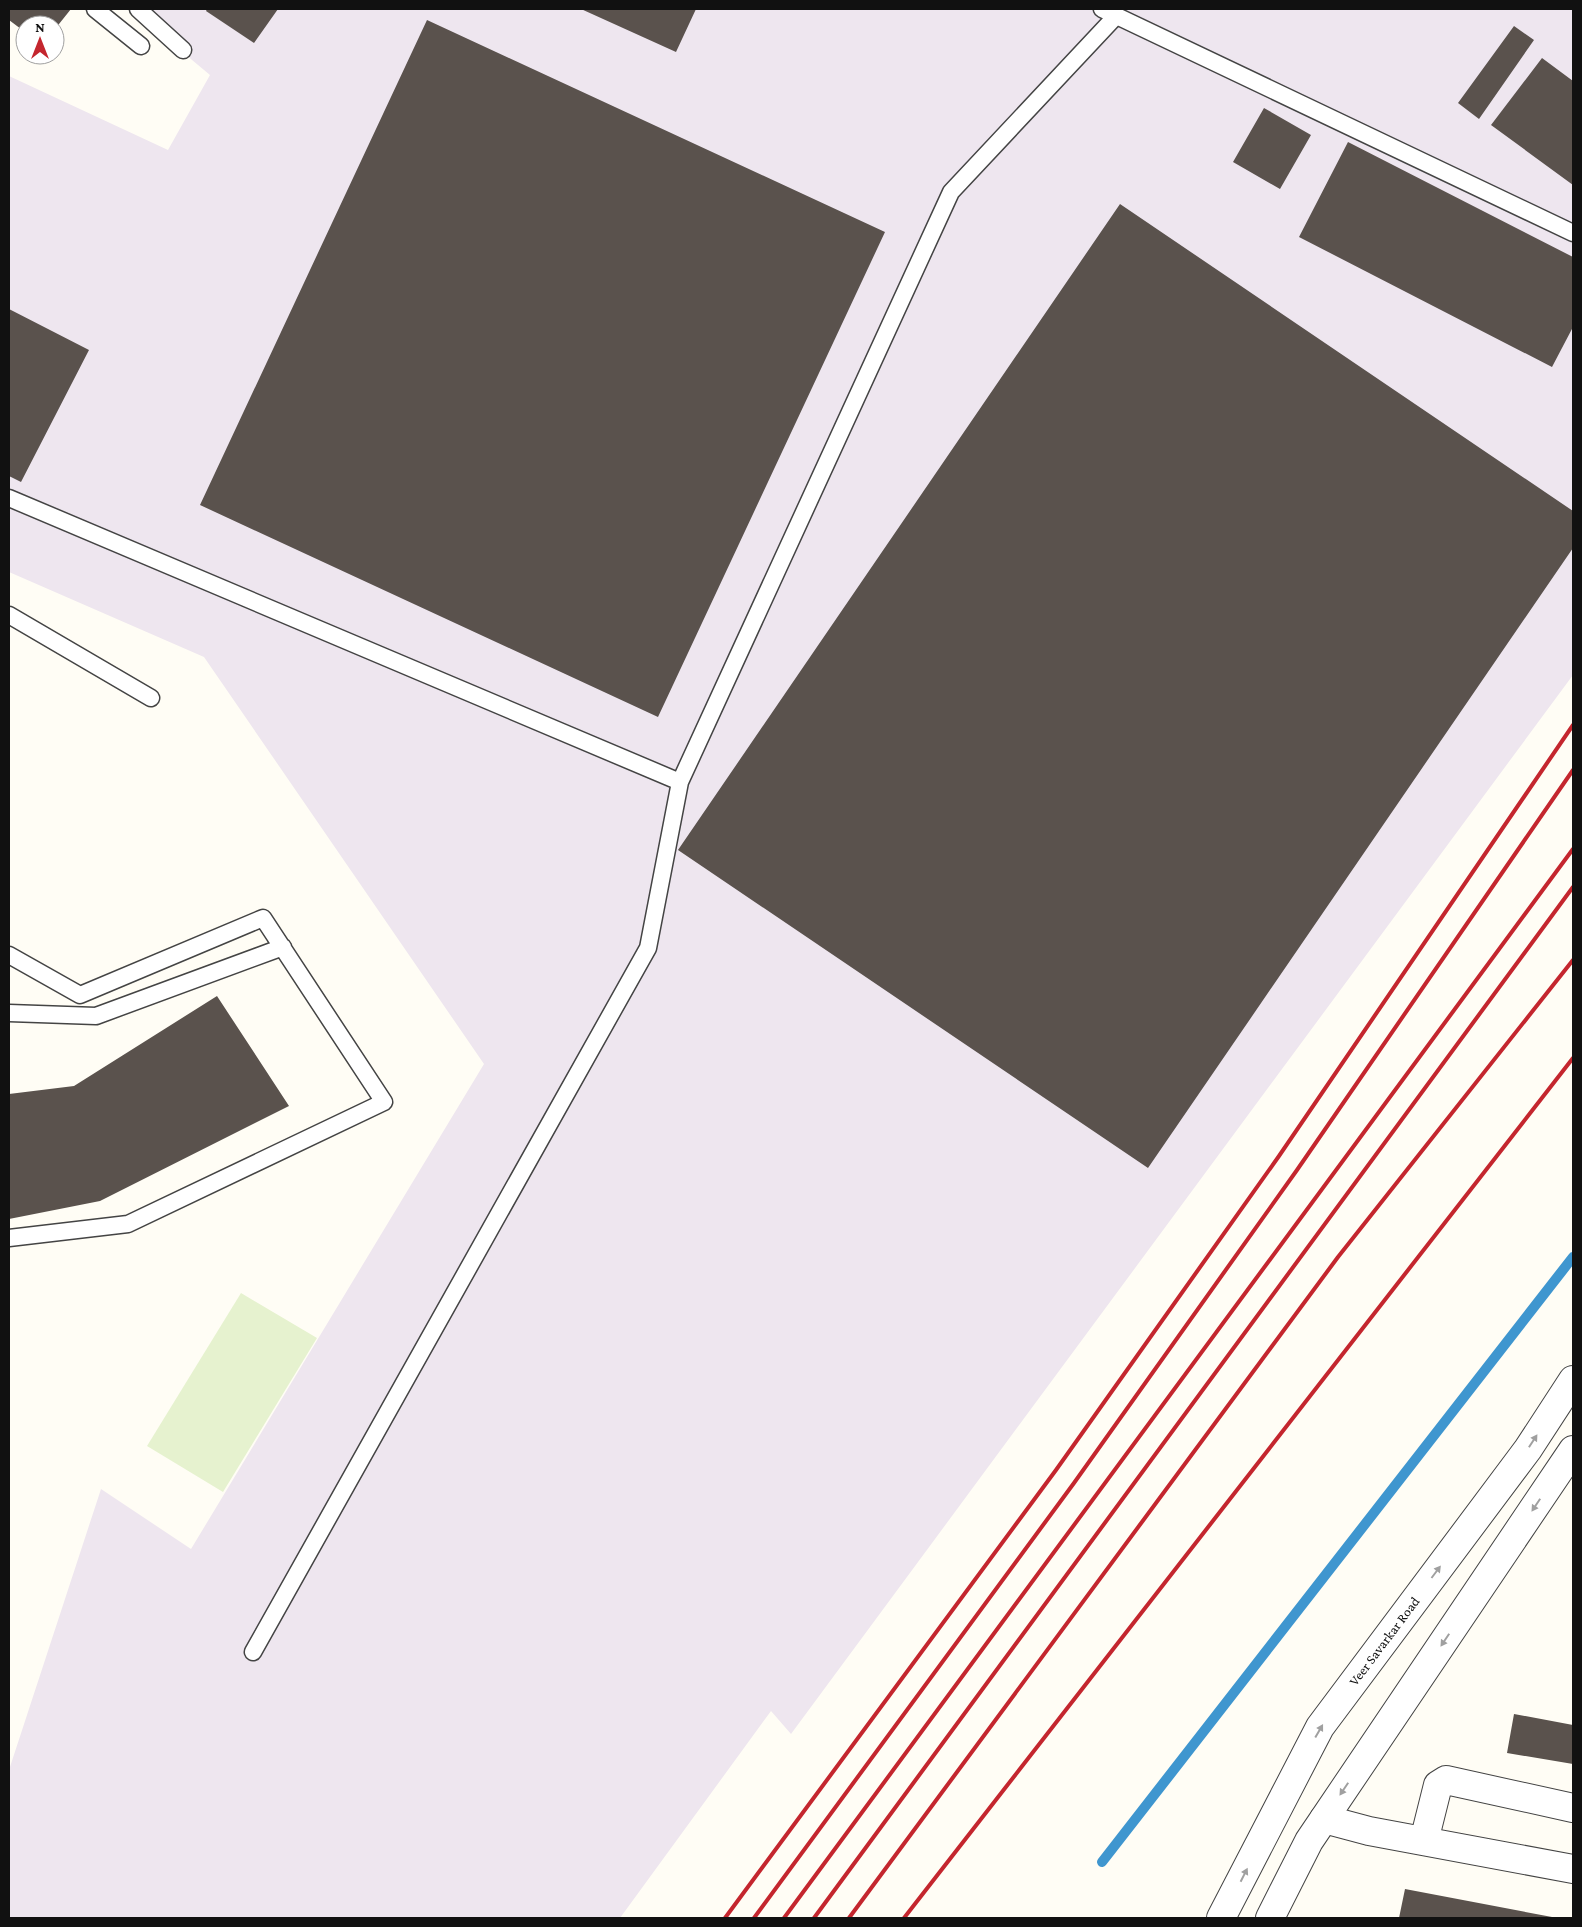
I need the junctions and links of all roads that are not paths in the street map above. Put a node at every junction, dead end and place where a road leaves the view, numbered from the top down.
1 (95, 9) edge
2 (138, 9) edge
3 (1109, 13) edge
4 (141, 46) dead end
5 (183, 50) dead end
6 (1573, 233) edge
7 (9, 498) edge
8 (9, 615) edge
9 (151, 698) dead end
10 (680, 782) junction
11 (283, 947) junction
12 (9, 955) edge
13 (9, 1013) edge
14 (9, 1238) edge
15 (1573, 1380) edge
16 (1573, 1450) edge
17 (253, 1652) dead end
18 (1573, 1808) edge
19 (1324, 1819) junction
20 (1424, 1841) junction
21 (1573, 1870) edge
22 (1222, 1918) edge
23 (1270, 1918) edge

1 - 4 lane
2 - 5 lane
3 - 6 lane
3 - 10 lane
7 - 10 lane
8 - 9 lane
10 - 17 lane
11 - 12 lane
11 - 13 lane
11 - 14 lane
22 -> 15 street, Veer Savarkar Road
16 -> 19 street
18 - 20 street
19 - 20 street
19 - 23 street
20 - 21 street

